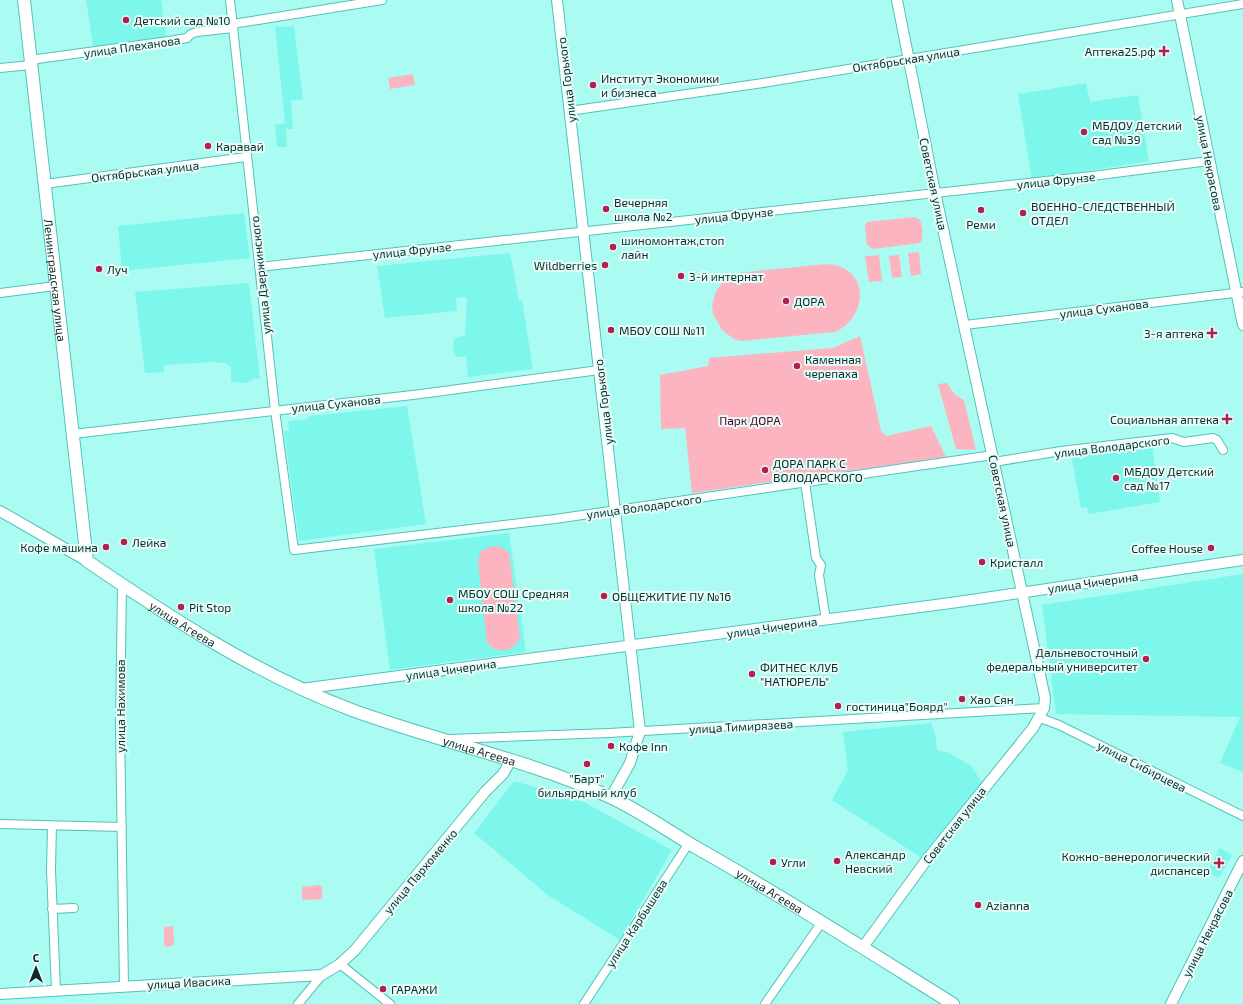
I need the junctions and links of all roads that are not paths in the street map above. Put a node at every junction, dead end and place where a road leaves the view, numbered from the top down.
1 (24, 0) edge
2 (230, 0) edge
3 (382, 0) edge
4 (556, 0) edge
5 (897, 0) edge
6 (1177, 0) edge
7 (1243, 4) edge
8 (1180, 15) junction
9 (233, 26) junction
10 (908, 58) junction
11 (30, 63) junction
12 (0, 68) edge
13 (569, 111) junction
14 (246, 157) junction
15 (1210, 161) junction
16 (45, 184) junction
17 (935, 192) junction
18 (583, 231) junction
19 (259, 267) junction
20 (55, 286) junction
21 (1240, 292) edge
22 (0, 293) edge
23 (965, 325) junction
24 (1243, 325) edge
25 (599, 370) junction
26 (274, 410) junction
27 (73, 434) junction
28 (1224, 450) dead end
29 (994, 459) junction
30 (805, 482) junction
31 (615, 510) junction
32 (0, 511) edge
33 (294, 550) joint
34 (1243, 560) edge
35 (87, 561) junction
36 (122, 585) junction
37 (1023, 592) junction
38 (826, 620) junction
39 (631, 646) junction
40 (301, 689) junction
41 (1044, 708) junction
42 (1040, 718) junction
43 (640, 732) junction
44 (437, 739) junction
45 (511, 760) junction
46 (611, 798) junction
47 (1243, 816) edge
48 (0, 824) edge
49 (52, 825) junction
50 (122, 827) junction
51 (689, 843) junction
52 (1243, 861) edge
53 (74, 908) dead end
54 (52, 909) junction
55 (822, 922) junction
56 (863, 947) junction
57 (340, 964) junction
58 (322, 975) junction
59 (124, 986) junction
60 (56, 990) junction
61 (0, 994) edge
62 (298, 1004) edge
63 (390, 1004) edge
64 (584, 1004) edge
65 (765, 1004) edge
66 (953, 1004) edge
67 (1172, 1004) edge

1 - 11 highway, Ленинградская улица
2 - 9 street, улица Дзержинского
3 - 9 street, улица Плеханова
4 - 13 main road, улица Горького
5 - 10 main road, Советская улица
6 - 8 main road, улица Некрасова
7 - 8 street, Октябрьская улица
8 - 10 street, Октябрьская улица
8 - 15 main road, улица Некрасова
9 - 11 street, улица Плеханова
9 - 14 street, улица Дзержинского
10 - 13 street, Октябрьская улица
10 - 17 main road, Советская улица
11 - 12 street, улица Плеханова
11 - 16 highway, Ленинградская улица
13 - 18 main road, улица Горького
14 - 16 street, Октябрьская улица
14 - 19 street, улица Дзержинского
15 - 17 street, улица Фрунзе
15 - 21 main road, улица Некрасова
16 - 20 highway, Ленинградская улица
17 - 18 street, улица Фрунзе
17 - 23 main road, Советская улица
18 - 19 street, улица Фрунзе
18 - 25 main road, улица Горького
19 - 26 street, улица Дзержинского
20 - 22 street
20 - 27 highway, Ленинградская улица
21 - 23 street, улица Суханова
21 - 24 main road, улица Некрасова
23 - 29 main road, Советская улица
25 - 26 street, улица Суханова
25 - 31 main road, улица Горького
26 - 27 street, улица Суханова
26 - 33 street, улица Дзержинского
27 - 35 highway, Ленинградская улица
28 - 29 street, улица Володарского
29 - 30 street, улица Володарского
29 - 37 main road, Советская улица
30 - 31 street, улица Володарского
30 - 38 street
31 - 33 street, улица Володарского
31 - 39 main road, улица Горького
32 - 35 main road, улица Агеева
34 - 37 main road, улица Чичерина
35 - 36 highway, улица Агеева
36 - 40 highway, улица Агеева
36 - 50 street, улица Нахимова
37 - 38 main road, улица Чичерина
37 - 41 main road, Советская улица
38 - 39 main road, улица Чичерина
39 - 40 main road, улица Чичерина
39 - 43 main road, улица Горького
40 - 44 highway, улица Агеева
41 - 42 main road, Советская улица
41 - 43 street, улица Тимирязева
42 - 47 street, улица Сибирцева
42 - 56 main road, Советская улица
43 - 44 street, улица Тимирязева
43 - 46 main road, улица Горького
44 - 45 highway, улица Агеева
45 - 46 highway, улица Агеева
45 - 57 main road, улица Пархоменко
46 - 51 highway, улица Агеева
48 - 49 street
49 - 50 street
49 - 54 street
50 - 59 street, улица Нахимова
51 - 55 highway, улица Агеева
51 - 64 street, улица Карбышева
52 - 67 main road, улица Некрасова
53 - 54 street
54 - 60 street
55 - 56 highway, улица Агеева
55 - 65 street
56 - 66 highway, улица Агеева
57 - 58 main road, улица Пархоменко
57 - 63 street
58 - 59 main road, улица Ивасика
58 - 62 street
59 - 60 main road, улица Ивасика
60 - 61 main road, улица Ивасика

